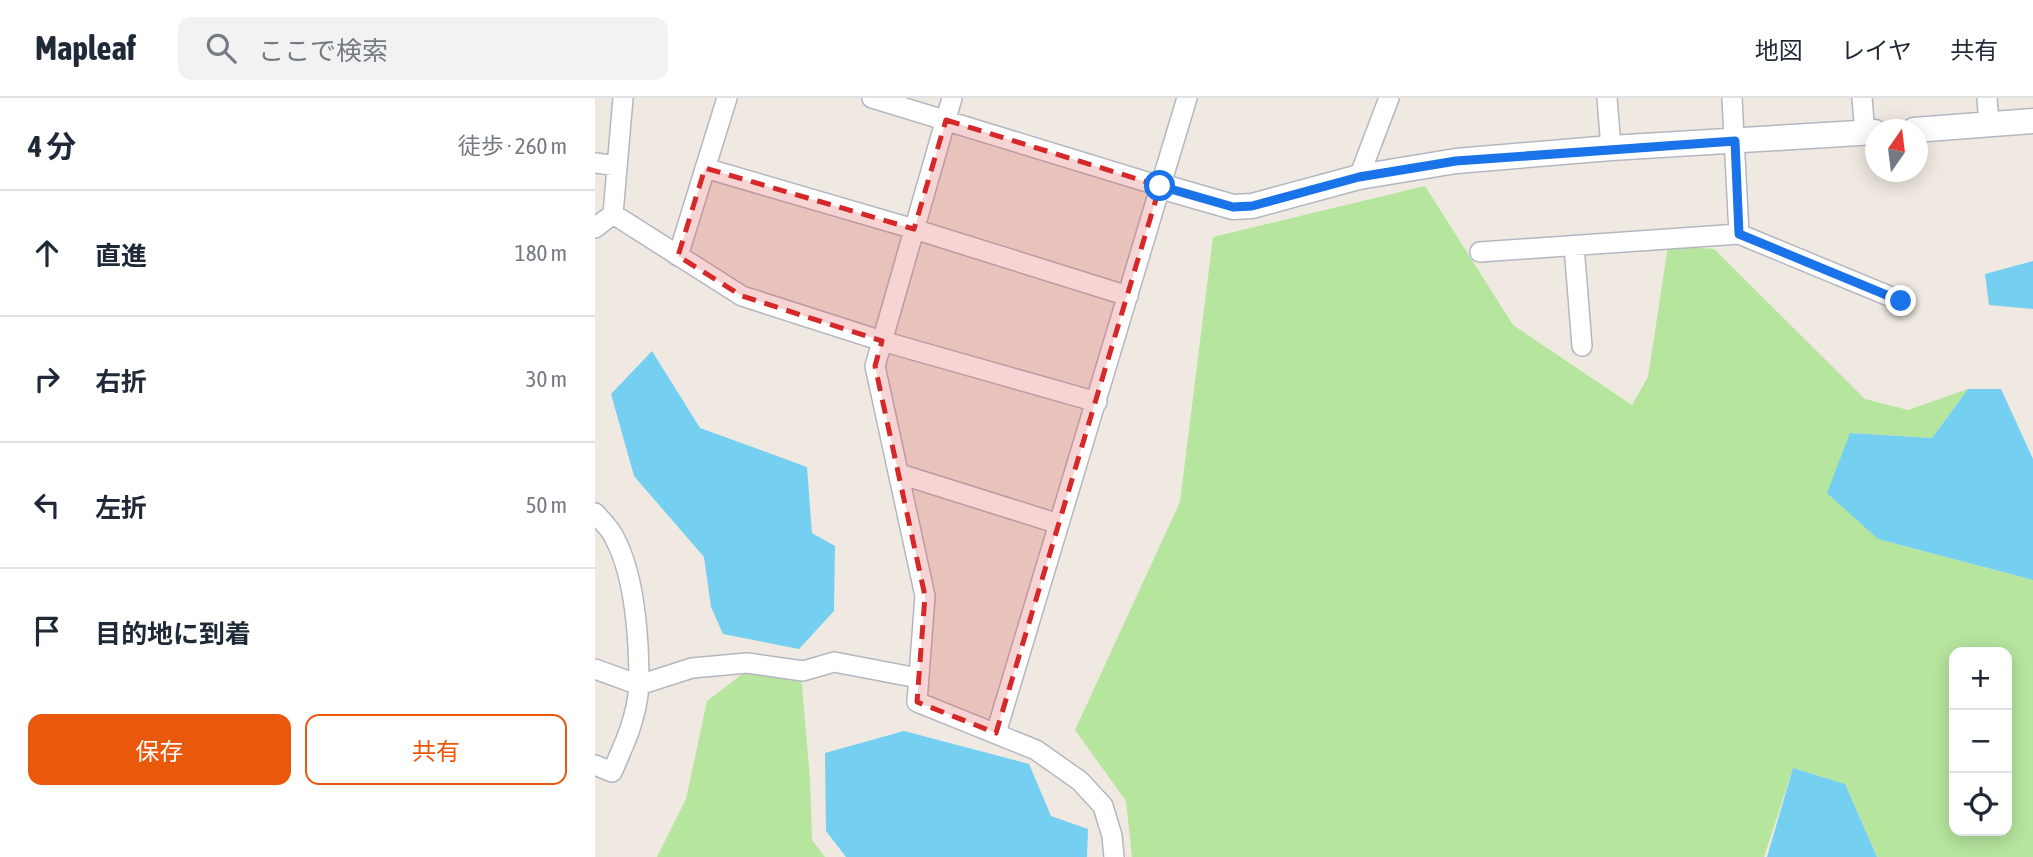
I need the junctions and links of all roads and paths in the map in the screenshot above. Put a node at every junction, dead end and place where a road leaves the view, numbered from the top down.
1 (622, 98) edge
2 (727, 98) edge
3 (872, 98) edge
4 (952, 98) edge
5 (1187, 98) edge
6 (1389, 98) edge
7 (1607, 98) edge
8 (1732, 98) edge
9 (1862, 98) edge
10 (1987, 98) edge
11 (1867, 119) edge
12 (946, 120) junction
13 (2033, 121) edge
14 (1989, 124) junction
15 (1928, 129) edge
16 (1865, 132) edge
17 (1735, 141) junction
18 (1611, 148) junction
19 (595, 163) edge
20 (617, 166) junction
21 (705, 168) junction
22 (1359, 177) junction
23 (1160, 186) junction
24 (613, 214) junction
25 (595, 228) edge
26 (914, 229) junction
27 (1739, 234) junction
28 (1573, 246) junction
29 (1480, 252) dead end
30 (678, 256) junction
31 (1128, 296) junction
32 (1901, 301) dead end
33 (882, 341) junction
34 (1582, 346) dead end
35 (1097, 402) junction
36 (899, 474) junction
37 (595, 513) edge
38 (1059, 524) junction
39 (595, 669) edge
40 (918, 678) junction
41 (639, 685) junction
42 (996, 733) junction
43 (595, 765) edge
44 (1114, 857) edge

1 - 20 street
2 - 21 street
3 - 12 street
4 - 12 street
5 - 23 street
6 - 22 street
7 - 18 street
8 - 17 street
9 - 11 street
10 - 14 street
12 - 23 street
12 - 26 street
13 - 14 street
14 - 15 street
16 - 17 street
17 - 18 street
17 - 27 street
18 - 22 street
19 - 20 street
20 - 24 street
21 - 26 street
21 - 30 street
22 - 23 street
23 - 31 street
24 - 25 street
24 - 30 street
26 - 31 street
26 - 33 street
27 - 28 street
27 - 32 street
28 - 29 street
28 - 34 street
30 - 33 street
31 - 35 street
33 - 35 street
33 - 36 street
35 - 38 street
36 - 38 street
36 - 40 street
37 - 41 street
38 - 42 street
39 - 41 street
40 - 41 street
40 - 42 street
41 - 43 street
42 - 44 street

